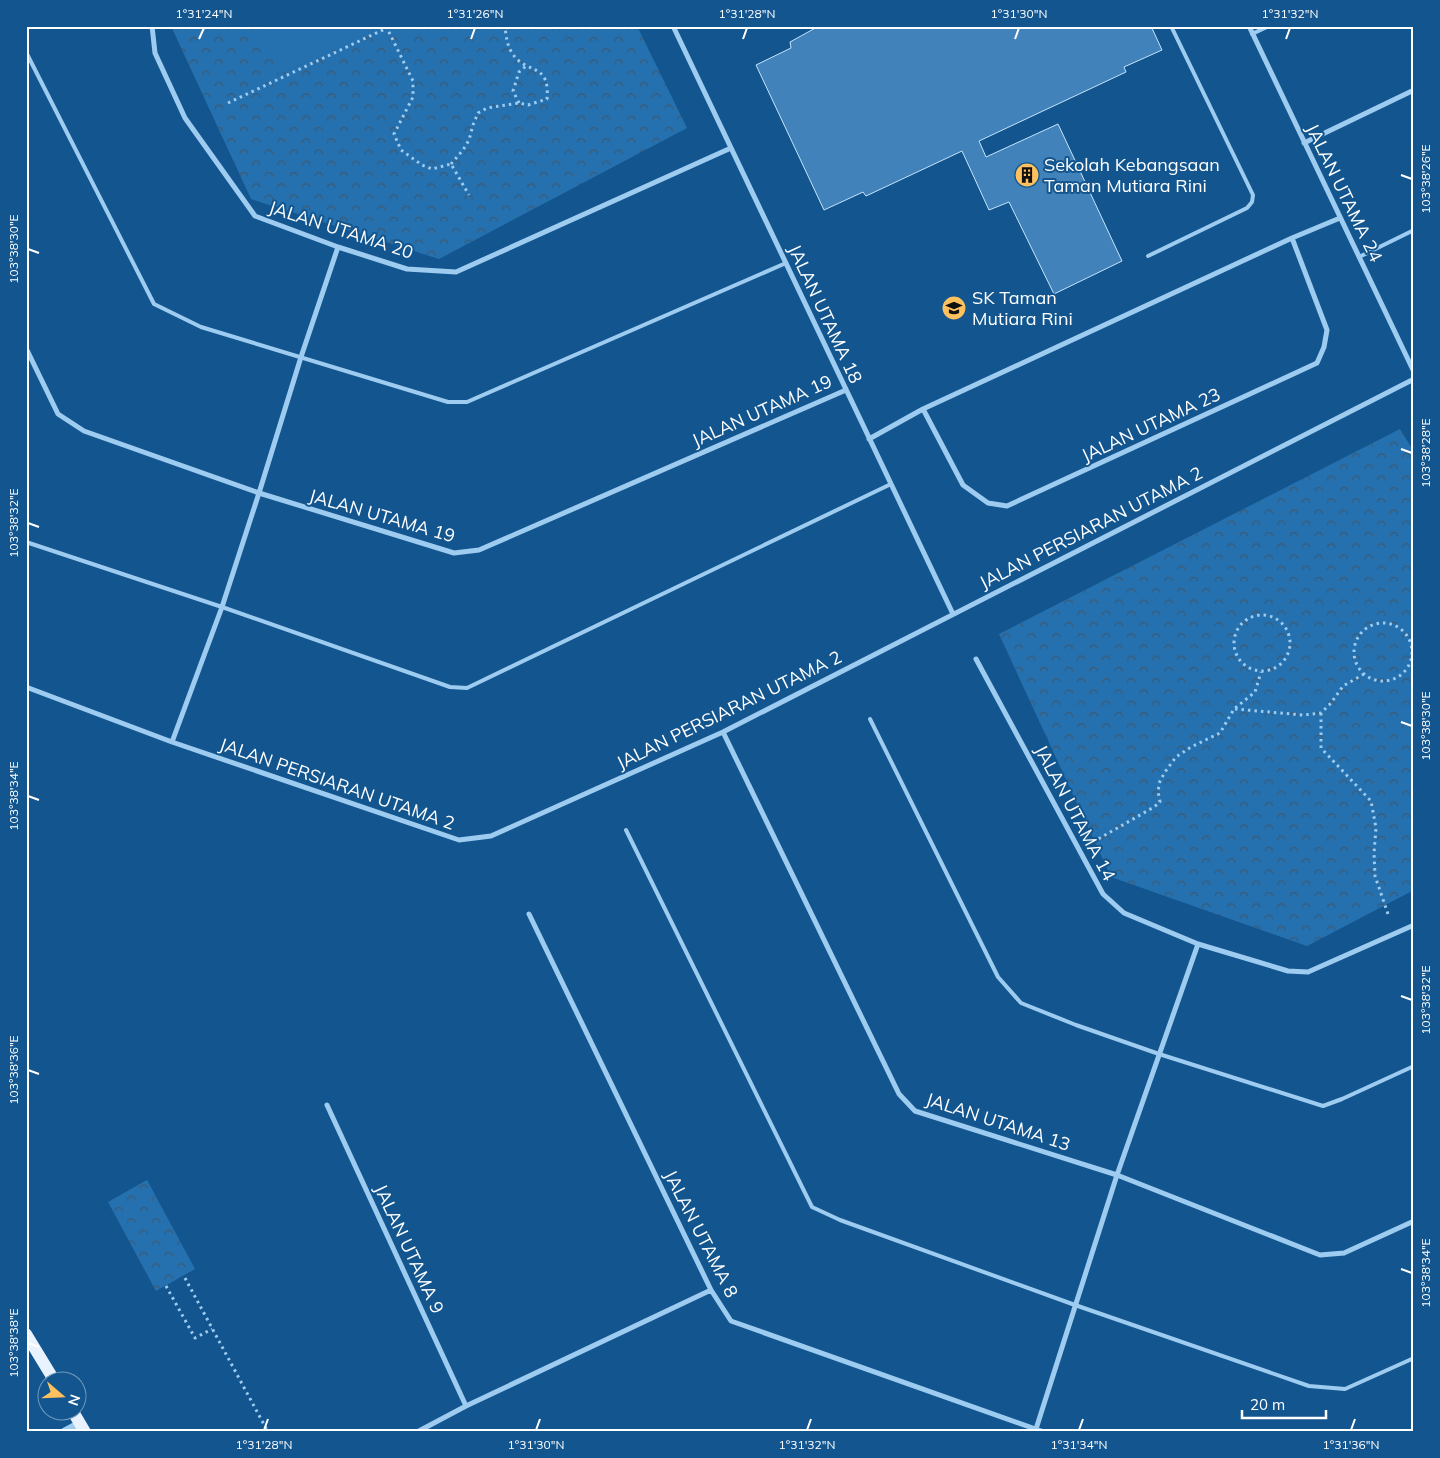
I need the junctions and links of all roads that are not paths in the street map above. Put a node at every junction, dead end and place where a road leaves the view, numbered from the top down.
1 (152, 26) edge
2 (674, 26) edge
3 (1171, 26) edge
4 (1248, 26) edge
5 (1269, 26) edge
6 (1252, 34) junction
7 (26, 52) edge
8 (1414, 90) edge
9 (1304, 143) junction
10 (731, 148) junction
11 (1340, 218) junction
12 (1414, 230) edge
13 (1292, 238) junction
14 (338, 247) junction
15 (1148, 256) dead end
16 (1359, 257) junction
17 (786, 263) junction
18 (26, 348) edge
19 (301, 357) junction
20 (1414, 372) edge
21 (1414, 378) edge
22 (846, 390) junction
23 (923, 409) junction
24 (869, 438) junction
25 (891, 484) junction
26 (259, 493) junction
27 (26, 542) edge
28 (222, 607) junction
29 (953, 614) junction
30 (976, 658) dead end
31 (26, 686) edge
32 (870, 720) dead end
33 (723, 732) junction
34 (172, 742) junction
35 (626, 830) dead end
36 (529, 914) dead end
37 (1414, 925) edge
38 (1198, 944) junction
39 (1158, 1054) junction
40 (1414, 1066) edge
41 (327, 1105) dead end
42 (1117, 1175) junction
43 (1414, 1221) edge
44 (711, 1290) junction
45 (1075, 1305) junction
46 (26, 1334) edge
47 (1414, 1358) edge
48 (48, 1370) edge
49 (466, 1406) junction
50 (83, 1428) edge
51 (1036, 1428) junction
52 (65, 1432) edge
53 (417, 1432) edge
54 (1044, 1432) edge

1 - 14 street, JALAN UTAMA 20
2 - 10 street, JALAN UTAMA 18
3 - 15 lane
4 - 6 street, JALAN UTAMA 24
5 - 6 lane
6 - 9 street, JALAN UTAMA 24
7 - 19 lane
8 - 9 street
9 - 11 street, JALAN UTAMA 24
10 - 14 street, JALAN UTAMA 20
10 - 17 street, JALAN UTAMA 18
11 - 13 street
11 - 16 street, JALAN UTAMA 24
12 - 16 lane
13 - 23 street
13 - 23 street, JALAN UTAMA 23
14 - 19 street
16 - 20 street, JALAN UTAMA 24
17 - 19 lane
17 - 22 street, JALAN UTAMA 18
18 - 26 street, JALAN UTAMA 19
19 - 26 street
21 - 29 street, JALAN PERSIARAN UTAMA 2
22 - 24 street, JALAN UTAMA 18
22 - 26 street, JALAN UTAMA 19
23 - 24 street
24 - 25 street, JALAN UTAMA 18
25 - 28 lane
25 - 29 street, JALAN UTAMA 18
26 - 28 street
27 - 28 lane
28 - 34 street
29 - 33 street, JALAN PERSIARAN UTAMA 2
30 - 38 street, JALAN UTAMA 14
31 - 34 street, JALAN PERSIARAN UTAMA 2
32 - 39 lane
33 - 34 street, JALAN PERSIARAN UTAMA 2
33 - 42 street, JALAN UTAMA 13
35 - 45 lane
36 - 44 street, JALAN UTAMA 8
37 - 38 street, JALAN UTAMA 14
38 - 39 street
39 - 40 lane
39 - 42 street
41 - 49 street, JALAN UTAMA 9
42 - 43 street, JALAN UTAMA 13
42 - 45 street
44 - 49 street
44 - 51 street, JALAN UTAMA 8
45 - 47 lane
45 - 51 street
46 - 48 main road
49 - 53 street
50 - 52 street
51 - 54 street, JALAN UTAMA 8

